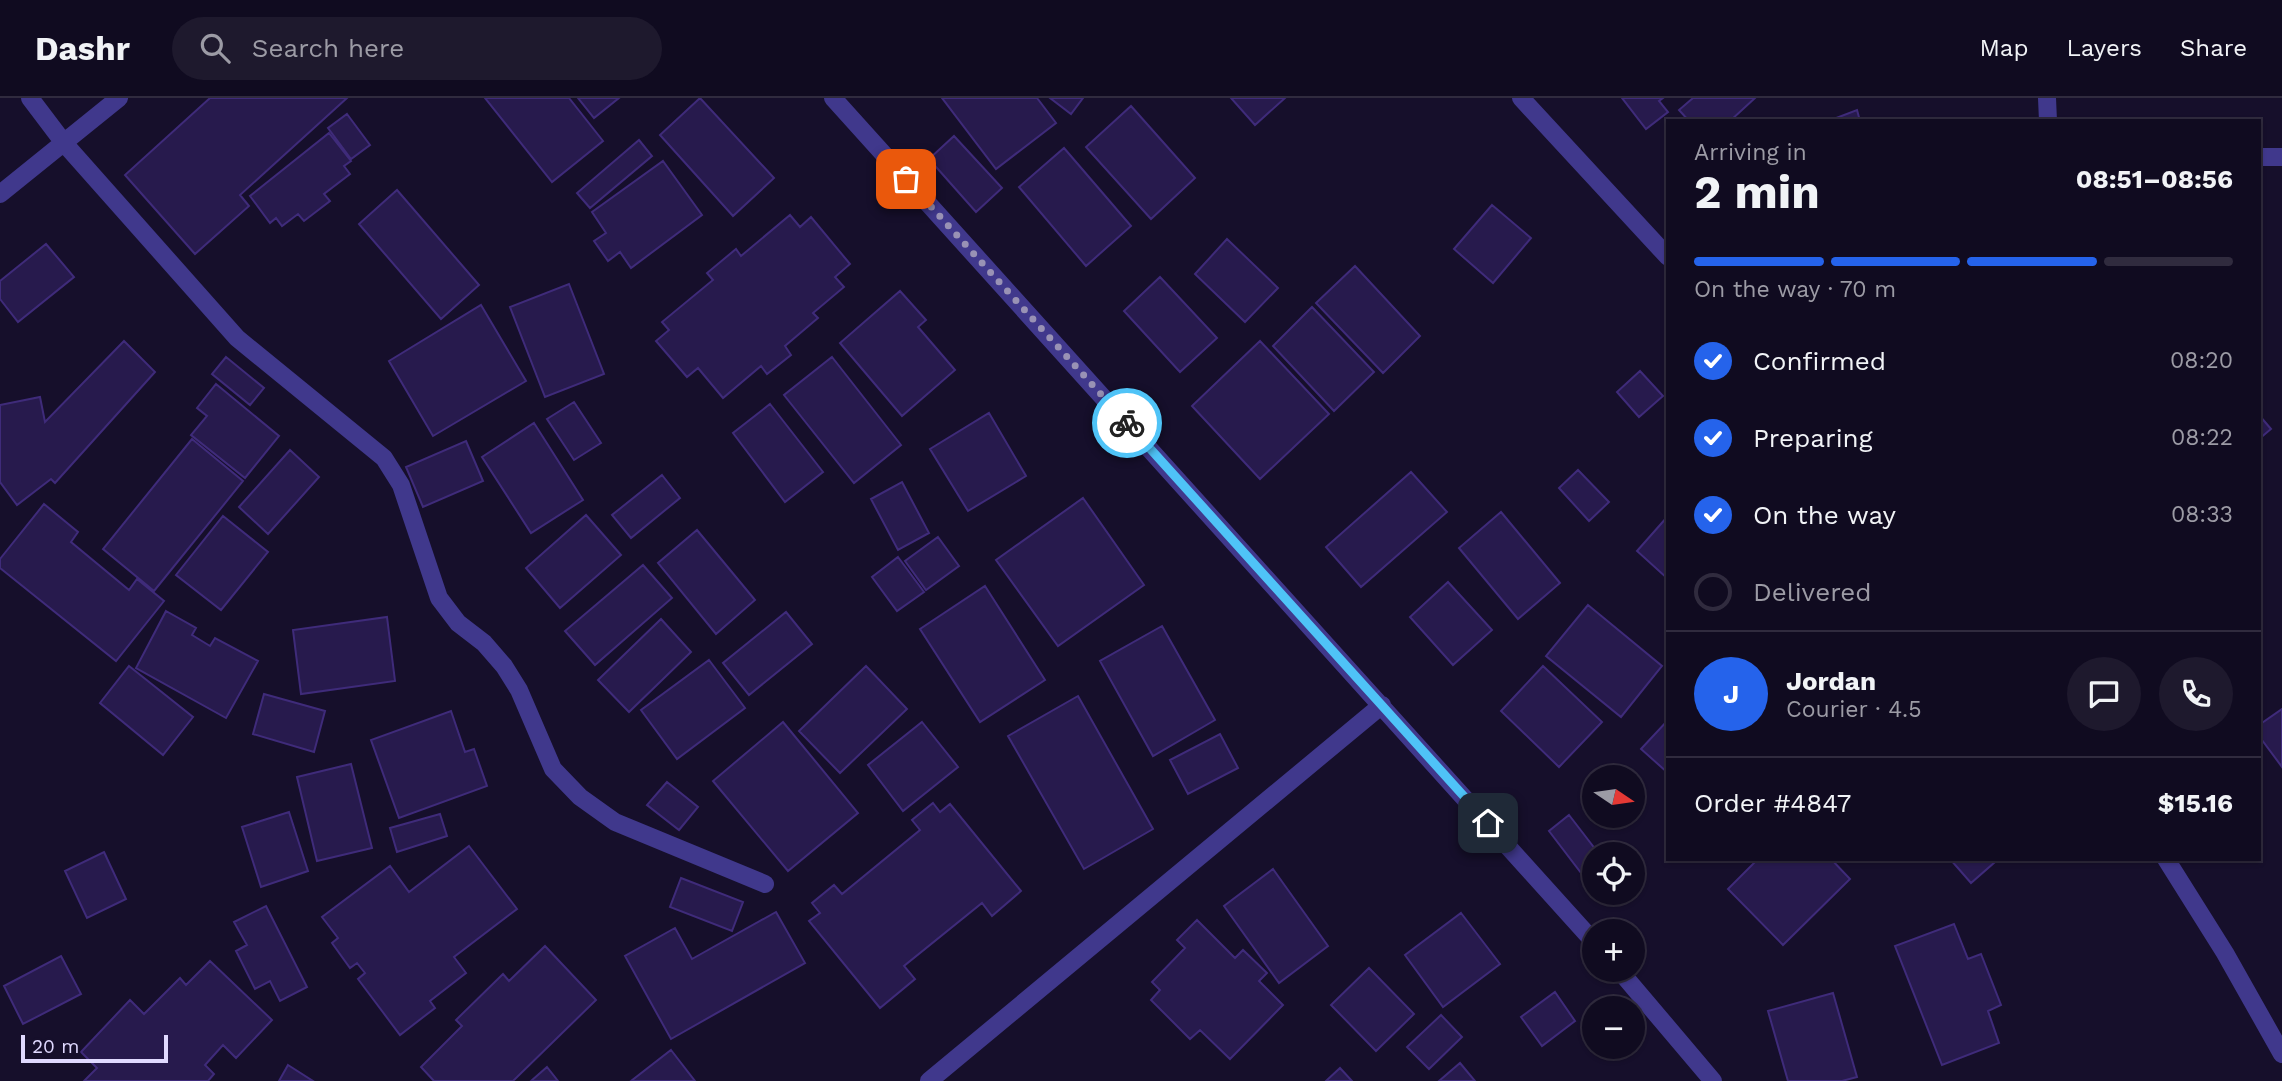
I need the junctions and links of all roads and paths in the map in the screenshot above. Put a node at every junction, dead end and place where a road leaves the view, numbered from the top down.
1 (30, 98) edge
2 (119, 98) edge
3 (833, 98) edge
4 (1521, 98) edge
5 (2047, 98) edge
6 (2048, 119) edge
7 (64, 143) junction
8 (2261, 156) edge
9 (2282, 157) edge
10 (0, 194) edge
11 (1666, 255) edge
12 (1382, 705) junction
13 (2167, 861) edge
14 (765, 884) dead end
15 (1582, 929) edge
16 (1629, 982) edge
17 (2282, 1054) edge
18 (929, 1081) edge
19 (1713, 1081) edge

1 - 7 street
2 - 7 street
3 - 12 street
4 - 11 street
5 - 6 street
7 - 10 street
7 - 14 street
8 - 9 street
12 - 15 street
12 - 18 street
13 - 17 street
16 - 19 street

